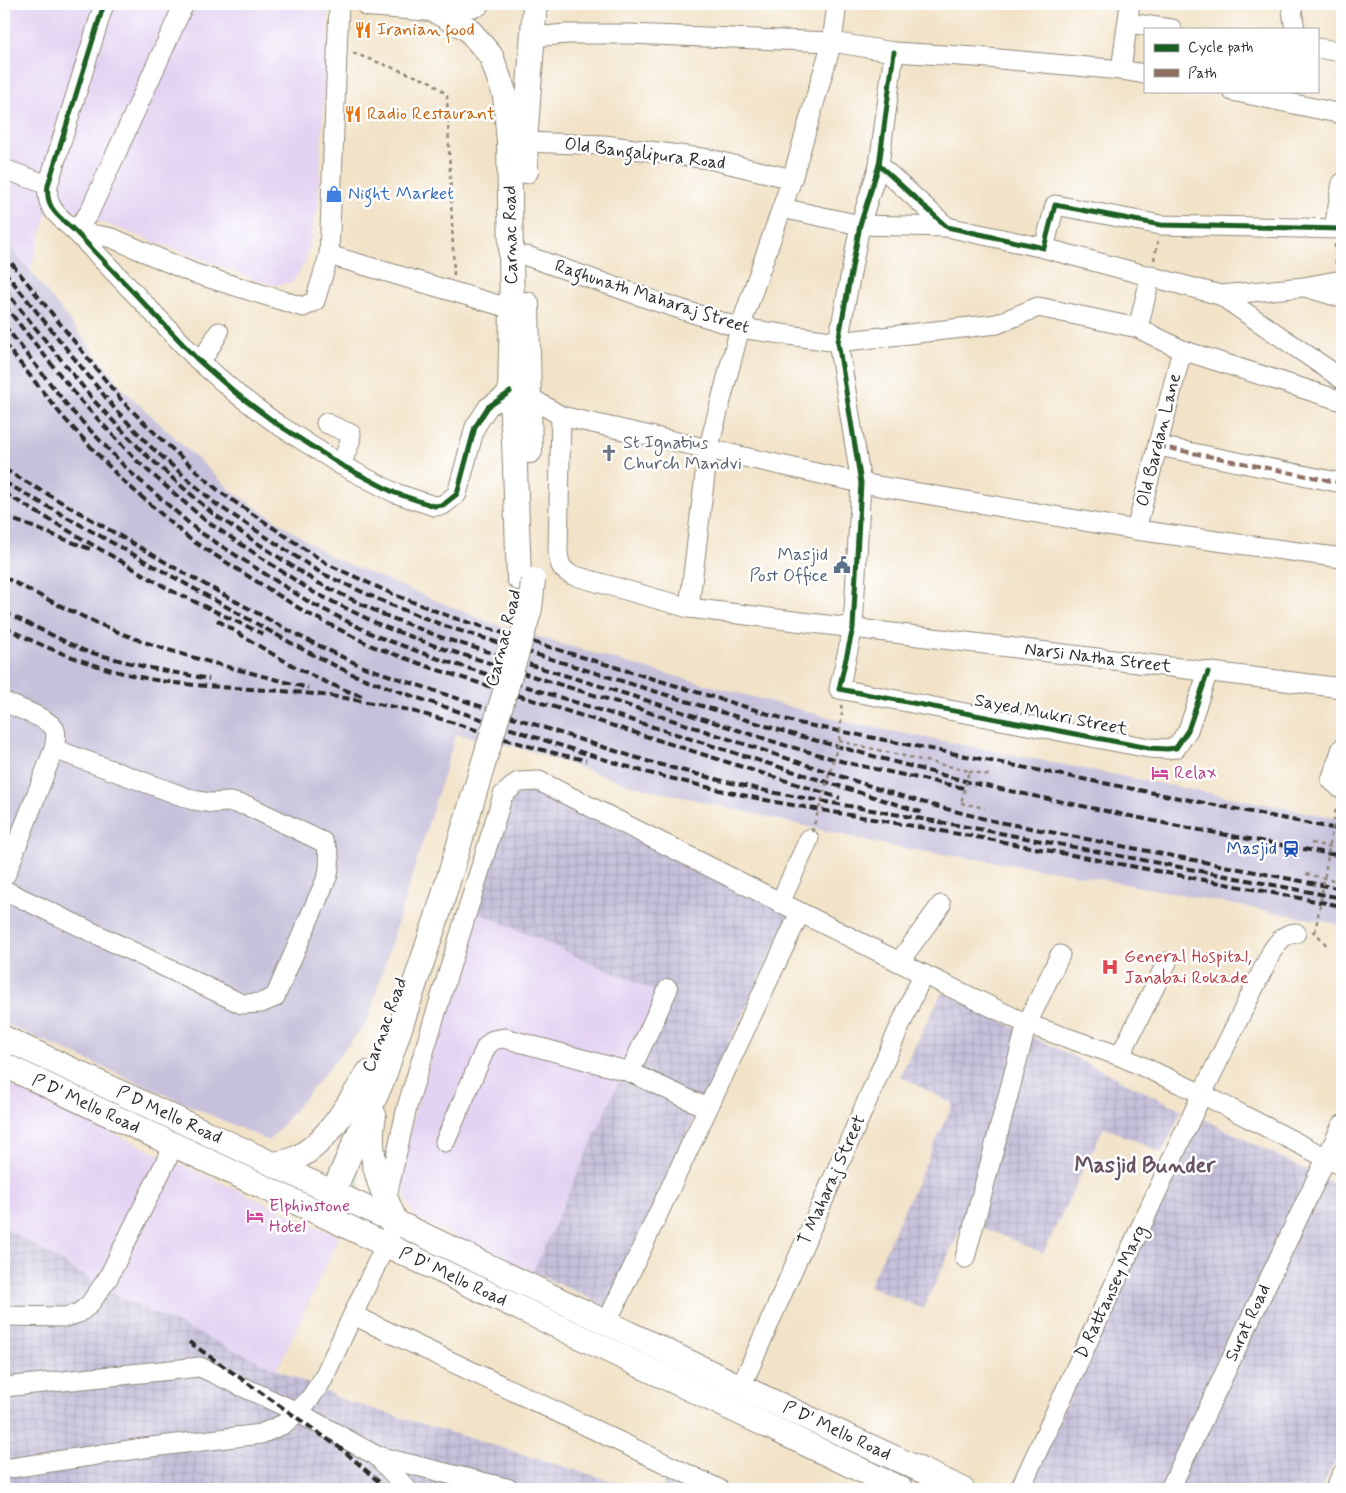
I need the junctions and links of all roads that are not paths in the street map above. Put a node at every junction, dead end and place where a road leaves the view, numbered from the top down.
1 (104, 4) edge
2 (184, 4) edge
3 (339, 4) edge
4 (368, 4) edge
5 (477, 4) edge
6 (535, 4) edge
7 (836, 4) edge
8 (1130, 4) edge
9 (1291, 4) edge
10 (438, 6) edge
11 (1128, 23) junction
12 (1165, 28) edge
13 (1295, 28) edge
14 (532, 37) junction
15 (832, 42) junction
16 (1318, 48) edge
17 (894, 52) junction
18 (1342, 52) edge
19 (1122, 70) junction
20 (1144, 74) edge
21 (1237, 92) edge
22 (1342, 114) edge
23 (526, 142) junction
24 (879, 165) junction
25 (4, 169) edge
26 (792, 179) junction
27 (1342, 183) edge
28 (48, 185) junction
29 (782, 208) junction
30 (860, 225) junction
31 (947, 227) junction
32 (1338, 228) edge
33 (74, 231) junction
34 (1044, 248) junction
35 (329, 255) junction
36 (527, 256) junction
37 (1151, 276) junction
38 (1341, 286) edge
39 (1220, 295) junction
40 (512, 309) junction
41 (740, 328) junction
42 (1138, 328) junction
43 (219, 332) dead end
44 (838, 342) junction
45 (1182, 350) junction
46 (197, 359) junction
47 (1342, 379) edge
48 (519, 394) junction
49 (1342, 402) edge
50 (561, 416) junction
51 (326, 423) dead end
52 (1158, 446) junction
53 (708, 450) junction
54 (341, 465) junction
55 (860, 483) junction
56 (1342, 483) edge
57 (1136, 530) junction
58 (1342, 558) edge
59 (689, 608) junction
60 (853, 628) junction
61 (1208, 672) junction
62 (1342, 688) edge
63 (4, 702) edge
64 (1342, 748) edge
65 (54, 749) junction
66 (1338, 784) edge
67 (810, 835) road end
68 (4, 876) edge
69 (4, 890) edge
70 (780, 903) junction
71 (940, 905) dead end
72 (800, 913) junction
73 (1296, 933) dead end
74 (1060, 955) dead end
75 (900, 962) junction
76 (1166, 962) dead end
77 (923, 974) junction
78 (668, 989) dead end
79 (1027, 1024) junction
80 (4, 1038) edge
81 (1120, 1056) junction
82 (4, 1066) edge
83 (630, 1072) junction
84 (375, 1076) junction
85 (1202, 1094) junction
86 (707, 1108) junction
87 (1342, 1125) edge
88 (444, 1142) dead end
89 (174, 1145) junction
90 (1335, 1162) edge
91 (273, 1164) junction
92 (326, 1189) junction
93 (386, 1201) junction
94 (316, 1211) junction
95 (396, 1222) junction
96 (386, 1245) junction
97 (964, 1258) dead end
98 (353, 1315) junction
99 (4, 1316) edge
100 (607, 1322) junction
101 (4, 1387) edge
102 (741, 1387) junction
103 (297, 1412) junction
104 (377, 1456) junction
105 (4, 1469) edge
106 (1342, 1474) edge
107 (407, 1489) edge
108 (510, 1489) edge
109 (719, 1489) edge
110 (901, 1489) edge
111 (962, 1489) edge
112 (1020, 1489) edge
113 (1170, 1489) edge
114 (1335, 1489) edge

1 - 28 street
2 - 33 street
3 - 35 street
4 - 10 main road
5 - 10 main road
6 - 14 main road, Carnac Road
7 - 15 street
8 - 11 street
9 - 13 street
10 - 40 main road, Carnac Road
11 - 12 street
11 - 19 street
14 - 15 street
14 - 23 main road, Carnac Road
15 - 17 street
15 - 26 street
16 - 18 street
17 - 19 street
17 - 24 street
19 - 20 street
21 - 22 street
23 - 26 street, Old Bangalipura Road
23 - 36 main road, Carnac Road
24 - 30 street
24 - 31 street
25 - 28 street
26 - 29 street
27 - 32 street
28 - 33 street
29 - 30 street
29 - 41 street
30 - 31 street
30 - 44 street
31 - 34 street
32 - 34 street
33 - 35 street
33 - 46 street
34 - 37 street
35 - 40 street
36 - 41 street, Raghunath Maharaj Street
36 - 48 main road, Carnac Road
37 - 39 street
37 - 42 street
38 - 39 street
39 - 47 street
40 - 48 main road, Carnac Road
41 - 44 street, Raghunath Maharaj Street
41 - 53 street
42 - 44 street, Raghunath Maharaj Street
42 - 45 street, Raghunath Maharaj Street
43 - 46 street
44 - 55 street
45 - 49 street, Raghunath Maharaj Street
45 - 52 street, Old Bardan Lane
46 - 54 street
48 - 50 street
48 - 54 street
48 - 84 main road, Carnac Road
50 - 53 street
50 - 59 street, Narsi Natha Street
51 - 54 street
52 - 56 street
52 - 57 street, Old Bardan Lane
53 - 55 street
53 - 59 street
55 - 57 street
55 - 60 street
57 - 58 street
59 - 60 street, Narsi Natha Street
60 - 61 street, Narsi Natha Street
60 - 61 street, Sayed Mukri Street
61 - 62 street, Narsi Natha Street
63 - 65 street
64 - 66 street
65 - 68 street
65 - 69 street
67 - 70 street
70 - 72 street
70 - 93 street
71 - 75 street
72 - 75 street
72 - 86 street
73 - 85 street, D Rattansey Marg
74 - 79 street
75 - 77 street
76 - 81 street
77 - 79 street
77 - 102 street, T Maharaj Street
78 - 83 street
79 - 81 street
79 - 97 street
80 - 91 main road, P D Mello Road
81 - 85 street
82 - 89 main road, P D' Mello Road
83 - 86 street
83 - 88 street
84 - 91 main road
84 - 92 main road, Carnac Road
84 - 93 main road
85 - 90 street
85 - 112 street, D Rattansey Marg
86 - 100 street
87 - 90 street, Surat Road
89 - 94 main road, P D' Mello Road
89 - 99 street
90 - 113 street, Surat Road
91 - 92 main road, P D Mello Road
92 - 94 main road, Carnac Road
92 - 95 main road, P D' Mello Road
93 - 95 main road
94 - 96 main road, P D' Mello Road
95 - 96 street
95 - 100 main road, P D' Mello Road
96 - 98 street
96 - 110 main road, P D' Mello Road
98 - 103 street
98 - 109 street
100 - 102 main road, P D' Mello Road
101 - 103 street
102 - 111 main road, P D' Mello Road
103 - 104 street
103 - 105 street
104 - 107 street
104 - 108 street
106 - 114 street

